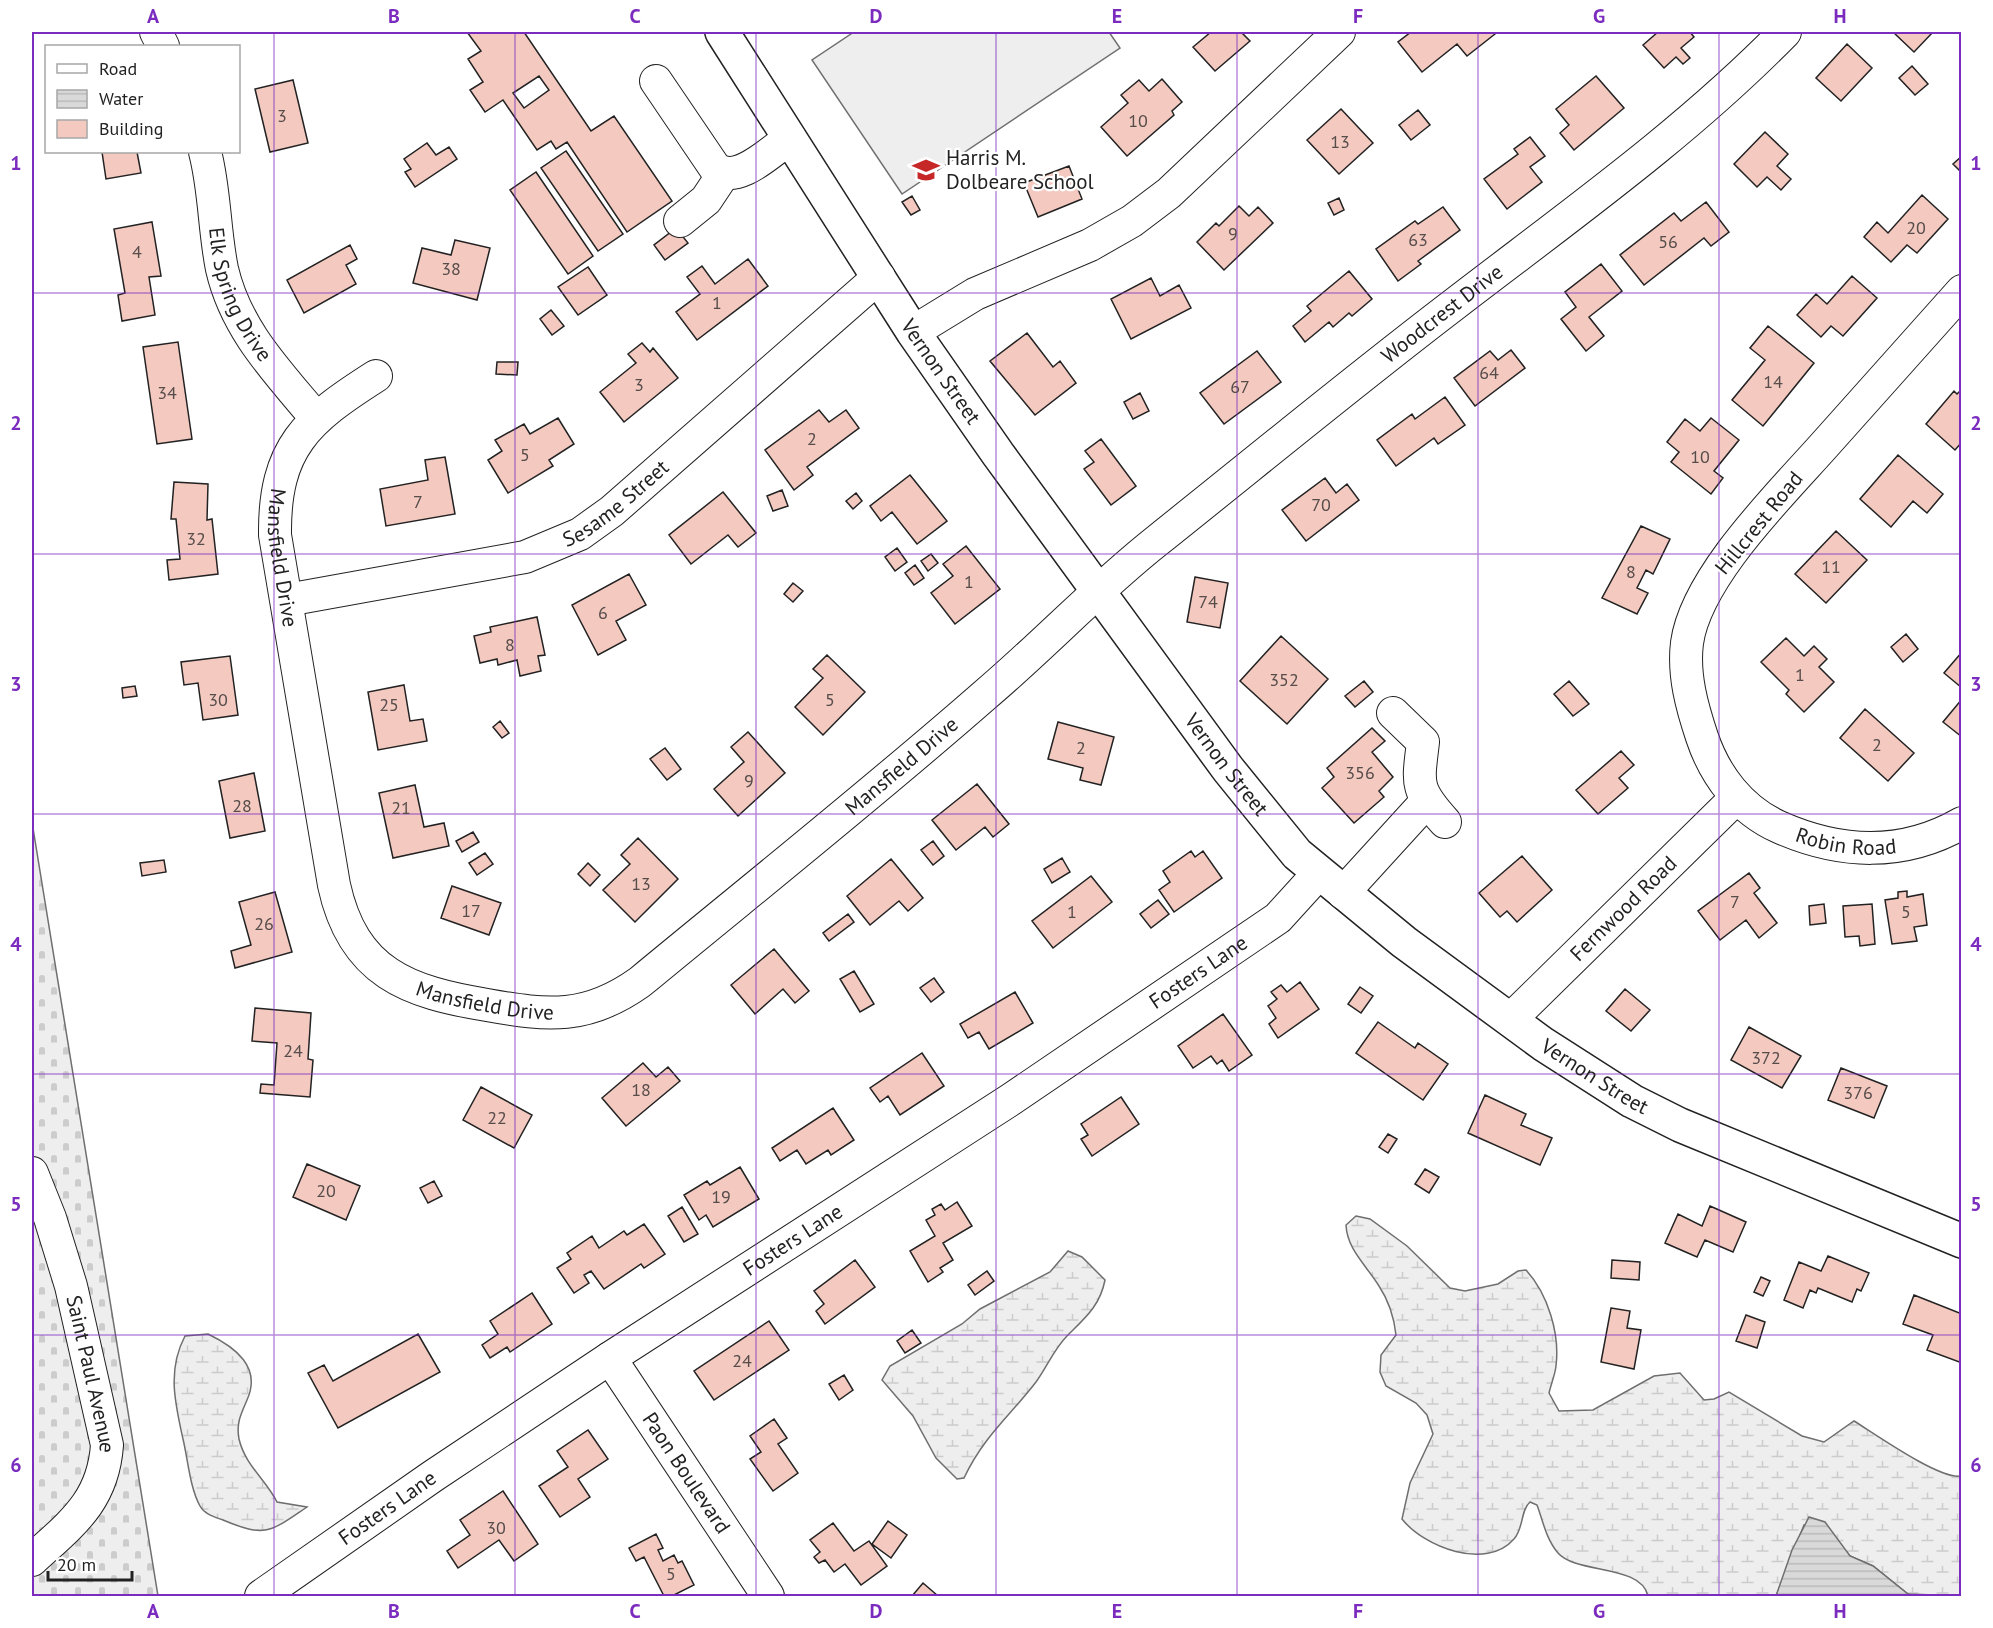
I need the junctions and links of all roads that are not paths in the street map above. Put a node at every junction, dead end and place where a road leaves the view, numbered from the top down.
1 (722, 32) edge
2 (1339, 32) edge
3 (1785, 32) edge
4 (656, 81) dead end
5 (790, 138) junction
6 (205, 153) edge
7 (724, 173) junction
8 (680, 221) dead end
9 (879, 277) junction
10 (1962, 291) edge
11 (913, 332) junction
12 (375, 376) dead end
13 (316, 418) junction
14 (1097, 592) junction
15 (287, 600) junction
16 (1393, 713) dead end
17 (1736, 798) junction
18 (1962, 823) edge
19 (1331, 884) junction
20 (1510, 1020) junction
21 (32, 1173) edge
22 (1962, 1241) edge
23 (610, 1358) junction
24 (33, 1557) edge
25 (764, 1594) edge
26 (261, 1596) edge

1 - 5 main road, Vernon Street
2 - 11 street
3 - 14 street, Woodcrest Drive
4 - 7 street
5 - 7 street
5 - 9 main road, Vernon Street
6 - 13 street, Elk Spring Drive
7 - 8 street
9 - 11 main road, Vernon Street
9 - 15 street, Sesame Street
10 - 17 street, Hillcrest Road
11 - 14 main road, Vernon Street
12 - 13 street, Mansfield Drive
13 - 15 street, Mansfield Drive
14 - 15 street, Mansfield Drive
14 - 19 main road, Vernon Street
16 - 19 street, Fosters Lane
17 - 18 street, Robin Road
17 - 20 street, Fernwood Road
19 - 20 main road, Vernon Street
19 - 23 street, Fosters Lane
20 - 22 main road, Vernon Street
21 - 24 street, Saint Paul Avenue
23 - 25 street, Paon Boulevard
23 - 26 street, Fosters Lane

